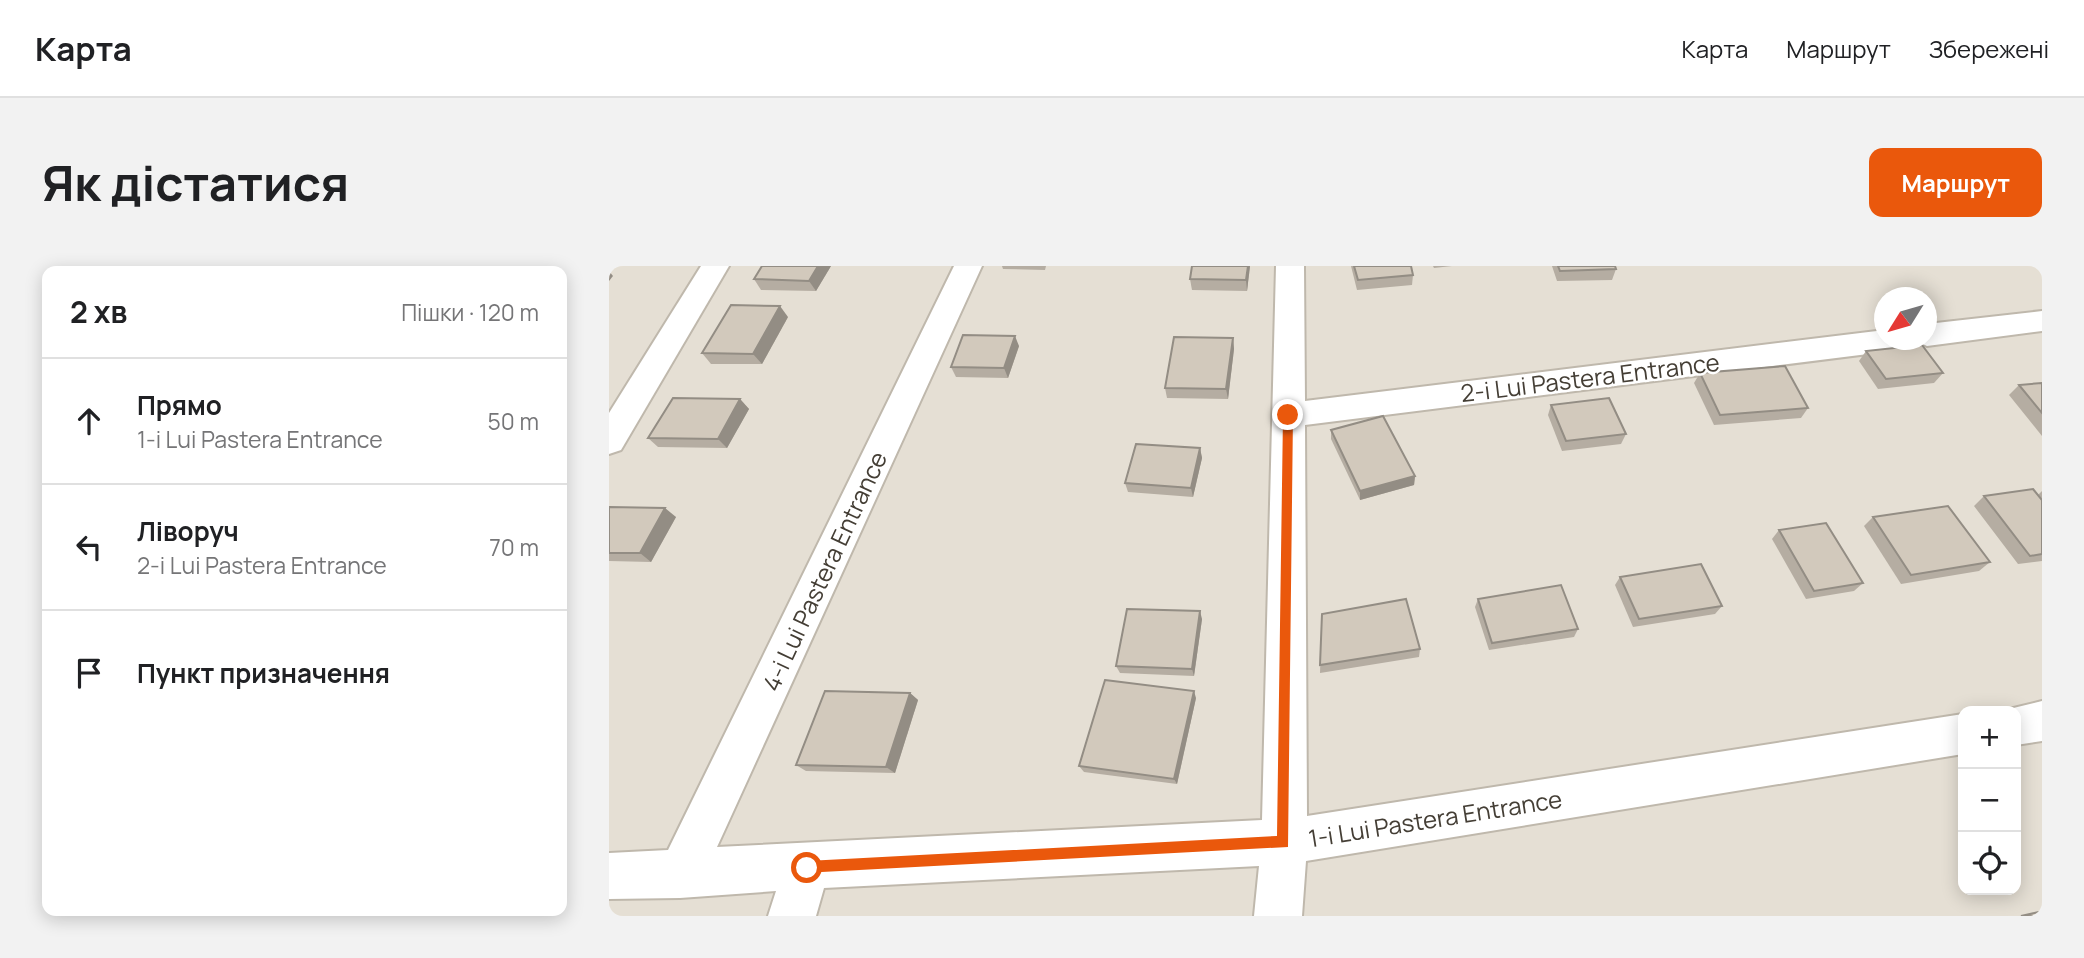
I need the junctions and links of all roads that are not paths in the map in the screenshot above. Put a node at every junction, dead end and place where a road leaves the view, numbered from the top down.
1 (715, 266) edge
2 (968, 266) edge
3 (1290, 266) edge
4 (2042, 321) edge
5 (1937, 334) edge
6 (1874, 342) edge
7 (1288, 415) junction
8 (609, 441) edge
9 (2042, 721) edge
10 (2021, 724) edge
11 (1958, 735) edge
12 (1284, 842) junction
13 (807, 868) junction
14 (680, 875) junction
15 (609, 876) edge
16 (792, 916) edge
17 (1278, 916) edge

1 - 8 street
2 - 14 street, 4-i Lui Pastera Entrance
3 - 7 street
4 - 5 street
6 - 7 street, 2-i Lui Pastera Entrance
7 - 12 street
9 - 10 street
11 - 12 street, 1-i Lui Pastera Entrance
12 - 13 street, 1-i Lui Pastera Entrance
12 - 17 street
13 - 14 street, 1-i Lui Pastera Entrance
13 - 16 street
14 - 15 street, 1-i Lui Pastera Entrance

